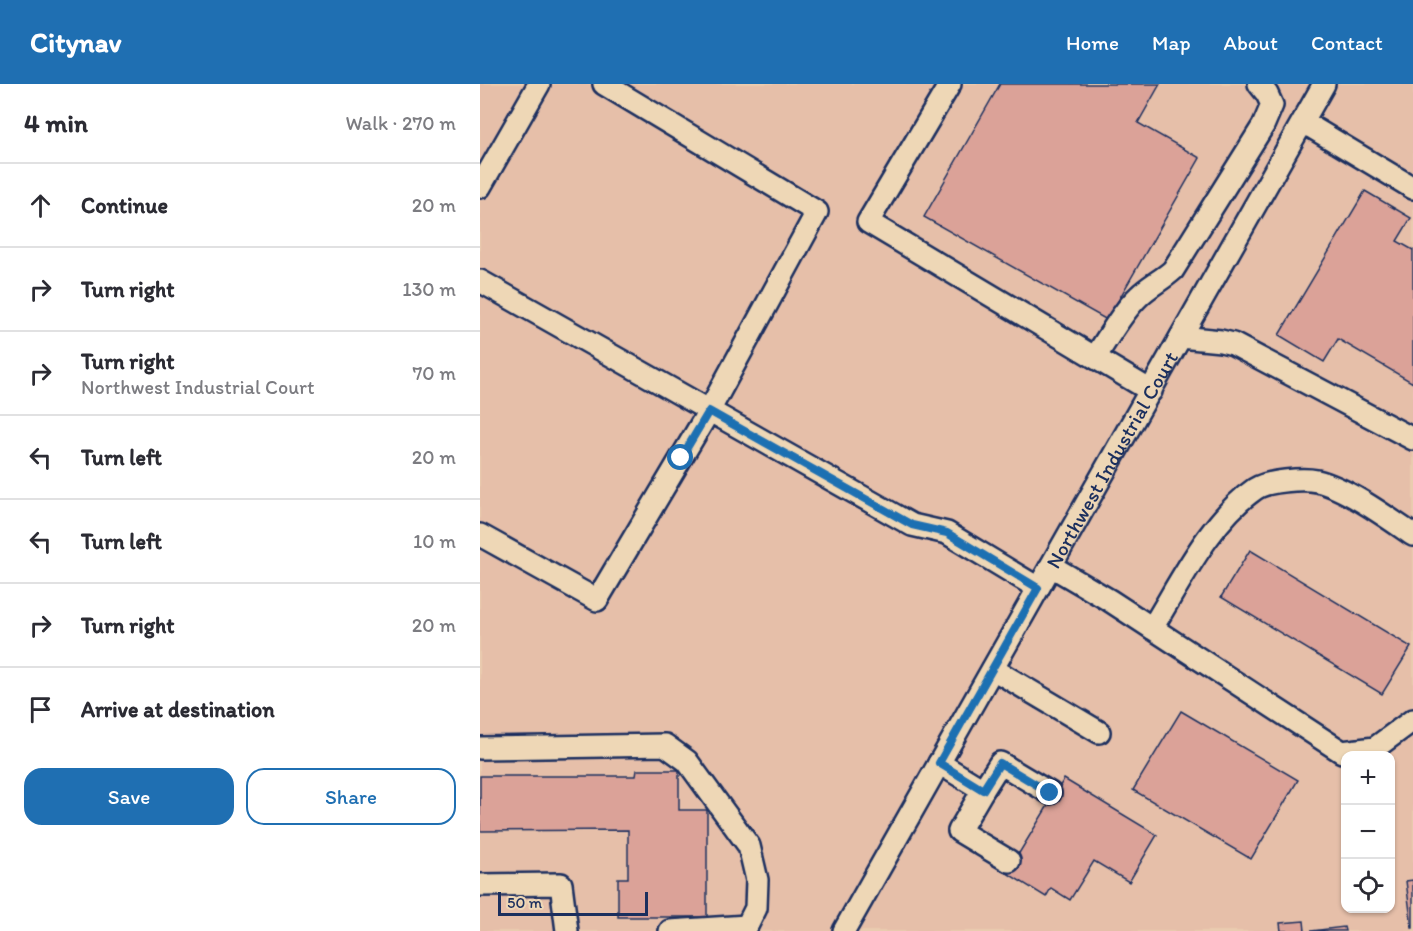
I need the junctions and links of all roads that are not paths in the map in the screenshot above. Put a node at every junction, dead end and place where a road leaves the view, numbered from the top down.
1 (539, 84) edge
2 (604, 84) edge
3 (950, 84) edge
4 (1259, 84) edge
5 (1324, 84) edge
6 (1303, 122) junction
7 (480, 187) edge
8 (1413, 188) edge
9 (480, 281) edge
10 (1181, 337) junction
11 (1095, 357) junction
12 (1151, 391) junction
13 (709, 411) junction
14 (1413, 440) edge
15 (480, 535) edge
16 (1413, 535) edge
17 (1051, 566) junction
18 (1038, 588) junction
19 (1152, 628) junction
20 (993, 669) junction
21 (1413, 720) edge
22 (1099, 732) dead end
23 (480, 748) edge
24 (939, 763) junction
25 (983, 790) junction
26 (1050, 793) dead end
27 (1009, 861) dead end
28 (480, 885) edge
29 (567, 931) edge
30 (670, 931) edge
31 (844, 931) edge

1 - 7 street
2 - 13 street
3 - 11 street
4 - 11 street
5 - 6 street, Northwest Industrial Court
6 - 8 street
6 - 10 street, Northwest Industrial Court
9 - 13 street
10 - 12 street, Northwest Industrial Court
10 - 14 street
11 - 12 street
12 - 17 street, Northwest Industrial Court
13 - 15 street
13 - 18 street
16 - 19 street
17 - 18 street, Northwest Industrial Court
17 - 19 street
18 - 20 street, Northwest Industrial Court
19 - 21 street
20 - 22 street
20 - 24 street, Northwest Industrial Court
23 - 30 street
24 - 25 street
24 - 31 street, Northwest Industrial Court
25 - 26 street
25 - 27 street
28 - 29 street

